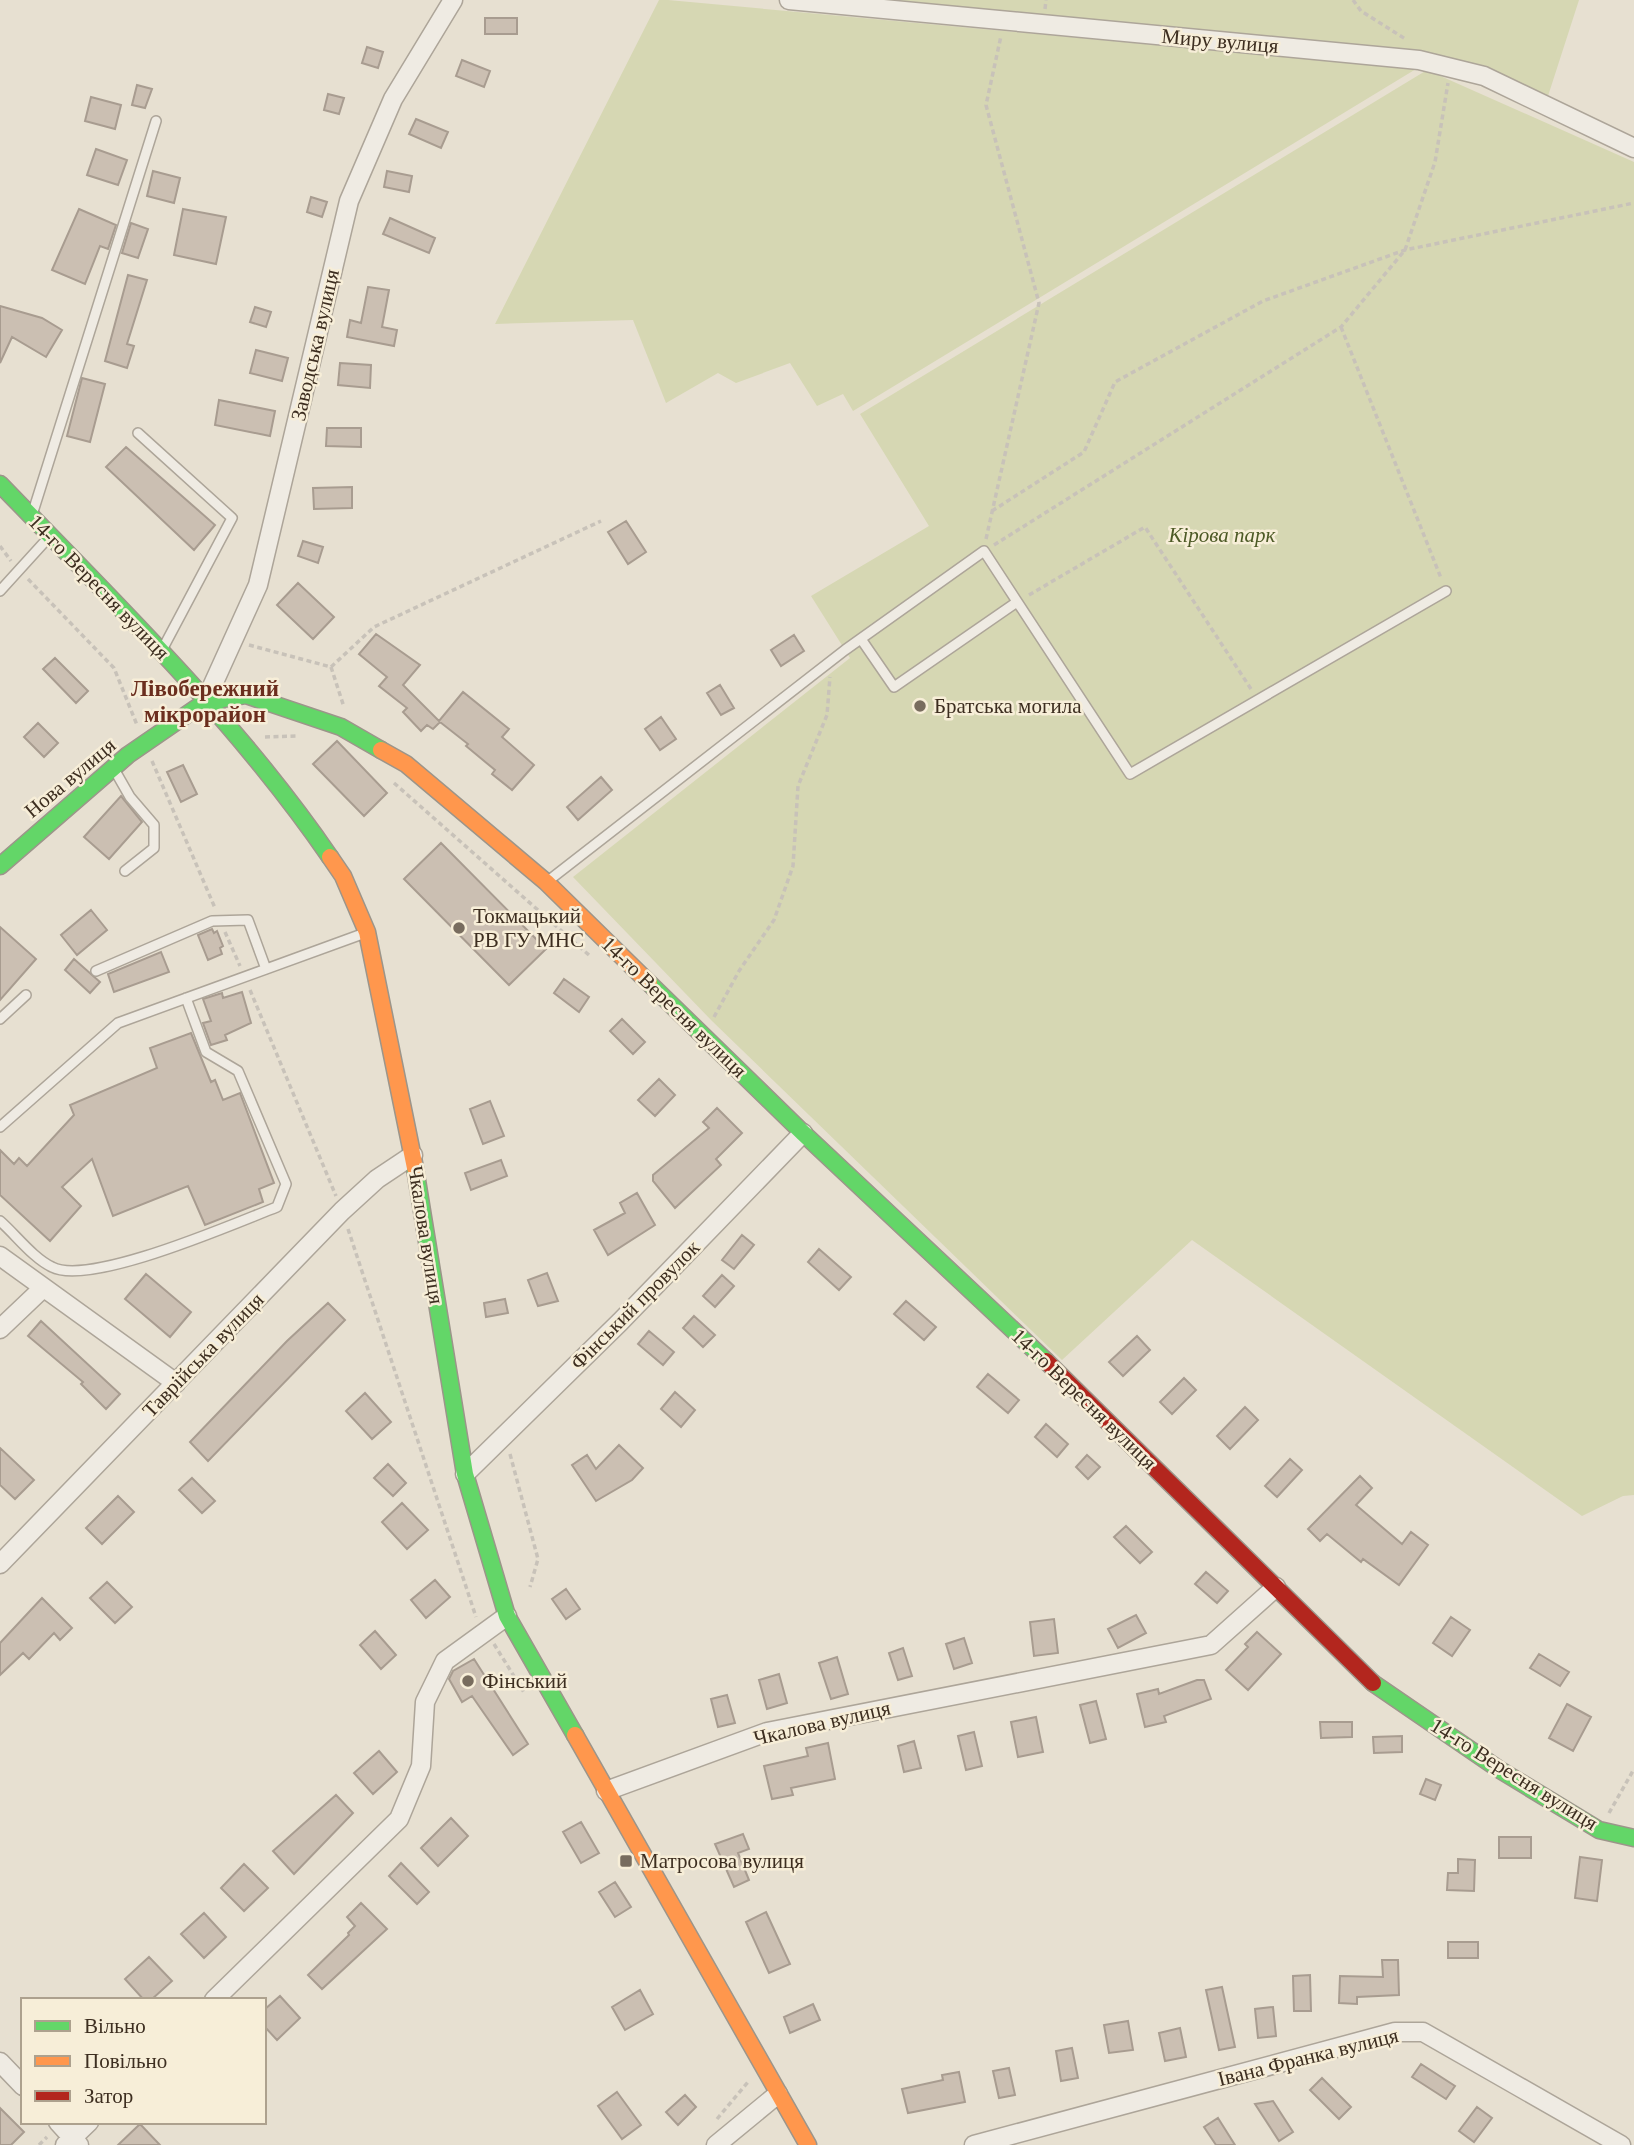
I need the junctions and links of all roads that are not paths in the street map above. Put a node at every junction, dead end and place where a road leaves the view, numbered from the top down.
1 (453, 0) edge
2 (789, 0) edge
3 (156, 121) dead end
4 (1634, 148) edge
5 (138, 433) dead end
6 (0, 484) edge
7 (32, 516) junction
8 (49, 537) junction
9 (0, 591) edge
10 (1446, 591) road end
11 (1017, 602) junction
12 (861, 639) junction
13 (161, 651) junction
14 (205, 702) junction
15 (113, 768) junction
16 (0, 866) edge
17 (125, 872) dead end
18 (546, 882) junction
19 (367, 932) junction
20 (266, 969) junction
21 (96, 971) dead end
22 (26, 995) dead end
23 (186, 998) junction
24 (0, 1019) edge
25 (0, 1127) edge
26 (803, 1133) junction
27 (413, 1155) junction
28 (0, 1221) edge
29 (0, 1256) edge
30 (42, 1289) junction
31 (0, 1329) edge
32 (176, 1383) junction
33 (465, 1474) junction
34 (0, 1564) edge
35 (1276, 1587) junction
36 (506, 1616) junction
37 (606, 1791) junction
38 (1634, 1838) edge
39 (216, 1998) edge
40 (0, 2062) edge
41 (21, 2083) edge
42 (778, 2094) junction
43 (59, 2124) edge
44 (87, 2124) edge
45 (72, 2143) edge
46 (716, 2145) edge
47 (808, 2145) edge
48 (974, 2145) edge
49 (1621, 2145) edge

1 - 14 street, Заводська вулиця
2 - 4 street, Миру вулиця
3 - 7 lane
5 - 13 lane
6 - 7 street, 14-го Вересня вулиця
7 - 8 street, 14-го Вересня вулиця
8 - 9 lane
8 - 13 street, 14-го Вересня вулиця
10 - 11 lane
11 - 12 lane
11 - 12 lane
12 - 18 lane
13 - 14 street, 14-го Вересня вулиця
14 - 15 street, Нова вулиця
14 - 18 street, 14-го Вересня вулиця
14 - 19 street, Чкалова вулиця
15 - 16 street, Нова вулиця
15 - 17 lane
18 - 26 street, 14-го Вересня вулиця
19 - 20 lane
19 - 27 street, Чкалова вулиця
20 - 21 lane
20 - 23 lane
22 - 24 lane
23 - 25 lane
23 - 28 lane
26 - 33 street, Фінський провулок
26 - 35 street, 14-го Вересня вулиця
27 - 32 street, Таврійська вулиця
27 - 33 street, Чкалова вулиця
29 - 30 street
30 - 31 street
30 - 32 street
32 - 34 street, Таврійська вулиця
33 - 36 street, Чкалова вулиця
35 - 37 street, Чкалова вулиця
35 - 38 street, 14-го Вересня вулиця
36 - 37 street, Чкалова вулиця
36 - 39 street
37 - 42 street, Чкалова вулиця
40 - 41 street
42 - 46 street
42 - 47 street, Чкалова вулиця
43 - 45 street
44 - 45 street
48 - 49 street, Івана Франка вулиця

